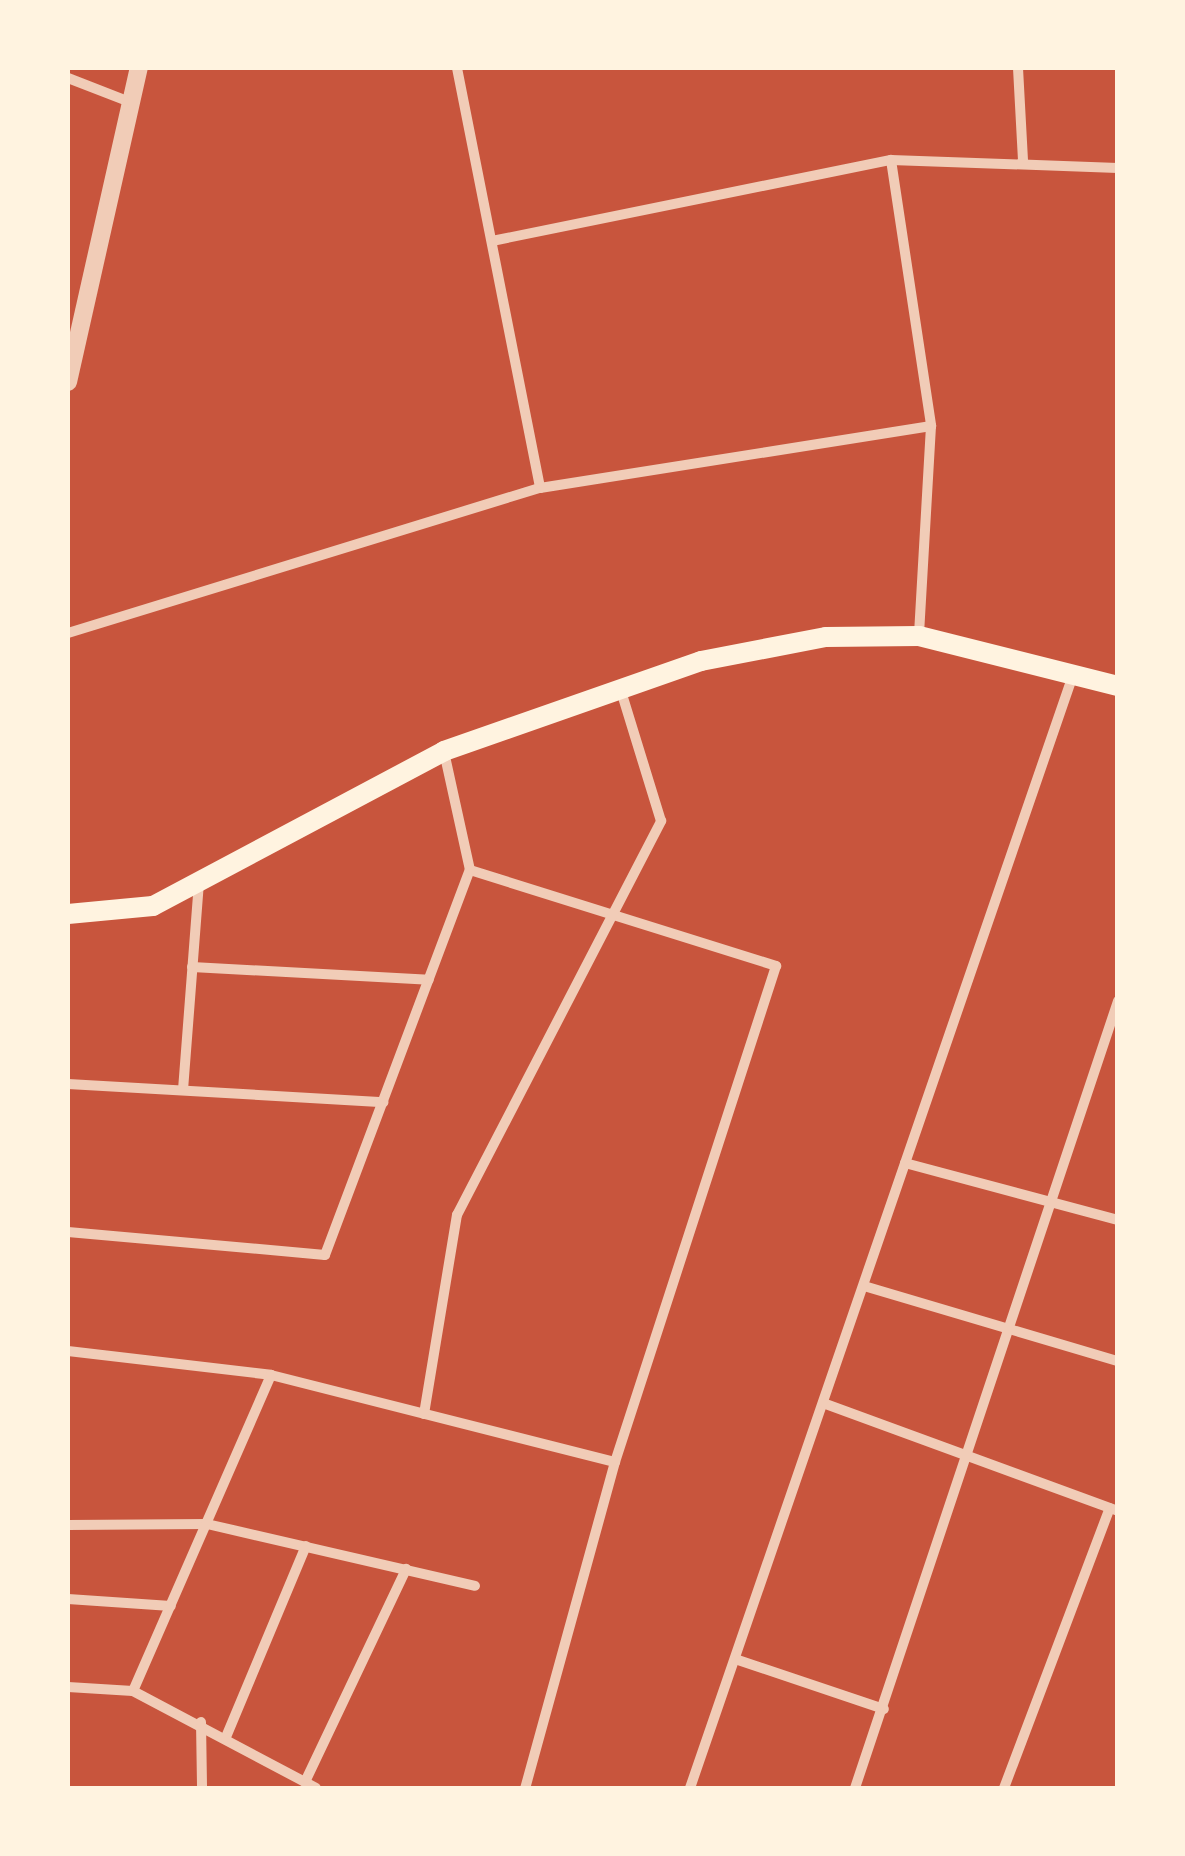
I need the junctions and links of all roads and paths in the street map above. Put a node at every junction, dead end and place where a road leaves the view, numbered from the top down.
1 (138, 68) edge
2 (457, 68) edge
3 (1018, 68) edge
4 (68, 78) edge
5 (130, 102) junction
6 (892, 160) junction
7 (1023, 161) junction
8 (1118, 168) edge
9 (492, 241) junction
10 (68, 382) edge
11 (930, 426) junction
12 (540, 488) junction
13 (68, 633) edge
14 (920, 636) junction
15 (1074, 674) junction
16 (1118, 686) edge
17 (620, 688) junction
18 (444, 751) junction
19 (470, 870) junction
20 (199, 883) junction
21 (614, 911) junction
22 (68, 914) edge
23 (192, 967) junction
24 (429, 980) junction
25 (1118, 1001) edge
26 (68, 1084) edge
27 (183, 1090) junction
28 (383, 1102) junction
29 (905, 1163) junction
30 (1051, 1203) junction
31 (1118, 1220) edge
32 (68, 1232) edge
33 (864, 1286) junction
34 (1010, 1329) junction
35 (68, 1351) edge
36 (1118, 1362) edge
37 (271, 1375) junction
38 (823, 1403) junction
39 (424, 1414) junction
40 (967, 1456) junction
41 (616, 1462) junction
42 (1114, 1510) edge
43 (207, 1524) junction
44 (68, 1525) edge
45 (306, 1546) junction
46 (406, 1569) junction
47 (475, 1586) dead end
48 (68, 1599) edge
49 (171, 1606) junction
50 (735, 1660) junction
51 (68, 1687) edge
52 (134, 1691) junction
53 (884, 1709) junction
54 (201, 1722) junction
55 (226, 1737) junction
56 (310, 1786) edge
57 (202, 1788) edge
58 (526, 1788) edge
59 (690, 1788) edge
60 (855, 1788) edge
61 (1004, 1788) edge

1 - 5 street
2 - 9 street
3 - 7 street
4 - 5 street
5 - 10 street
6 - 7 street
6 - 9 street
6 - 11 street
7 - 8 street
9 - 12 street
11 - 12 street
11 - 14 street
12 - 13 street
14 - 15 main road
14 - 17 main road
15 - 16 main road
15 - 29 street
17 - 18 main road
17 - 21 street
18 - 19 street
18 - 20 main road
19 - 21 street
19 - 24 street
20 - 22 main road
20 - 23 street
21 - 39 street
21 - 41 street
23 - 24 street
23 - 27 street
24 - 28 street
25 - 30 street
26 - 27 street
27 - 28 street
28 - 32 street
29 - 30 street
29 - 33 street
30 - 31 street
30 - 34 street
33 - 34 street
33 - 38 street
34 - 36 street
34 - 40 street
35 - 37 street
37 - 39 street
37 - 43 street
38 - 40 street
38 - 50 street
39 - 41 street
40 - 42 street
40 - 53 street
41 - 58 street
42 - 61 street
43 - 44 street
43 - 45 street
43 - 49 street
45 - 46 street
45 - 55 street
46 - 47 street
46 - 56 street
48 - 49 street
49 - 52 street
50 - 53 street
50 - 59 street
51 - 52 street
52 - 54 street
53 - 60 street
54 - 55 street
54 - 57 street
55 - 56 street

